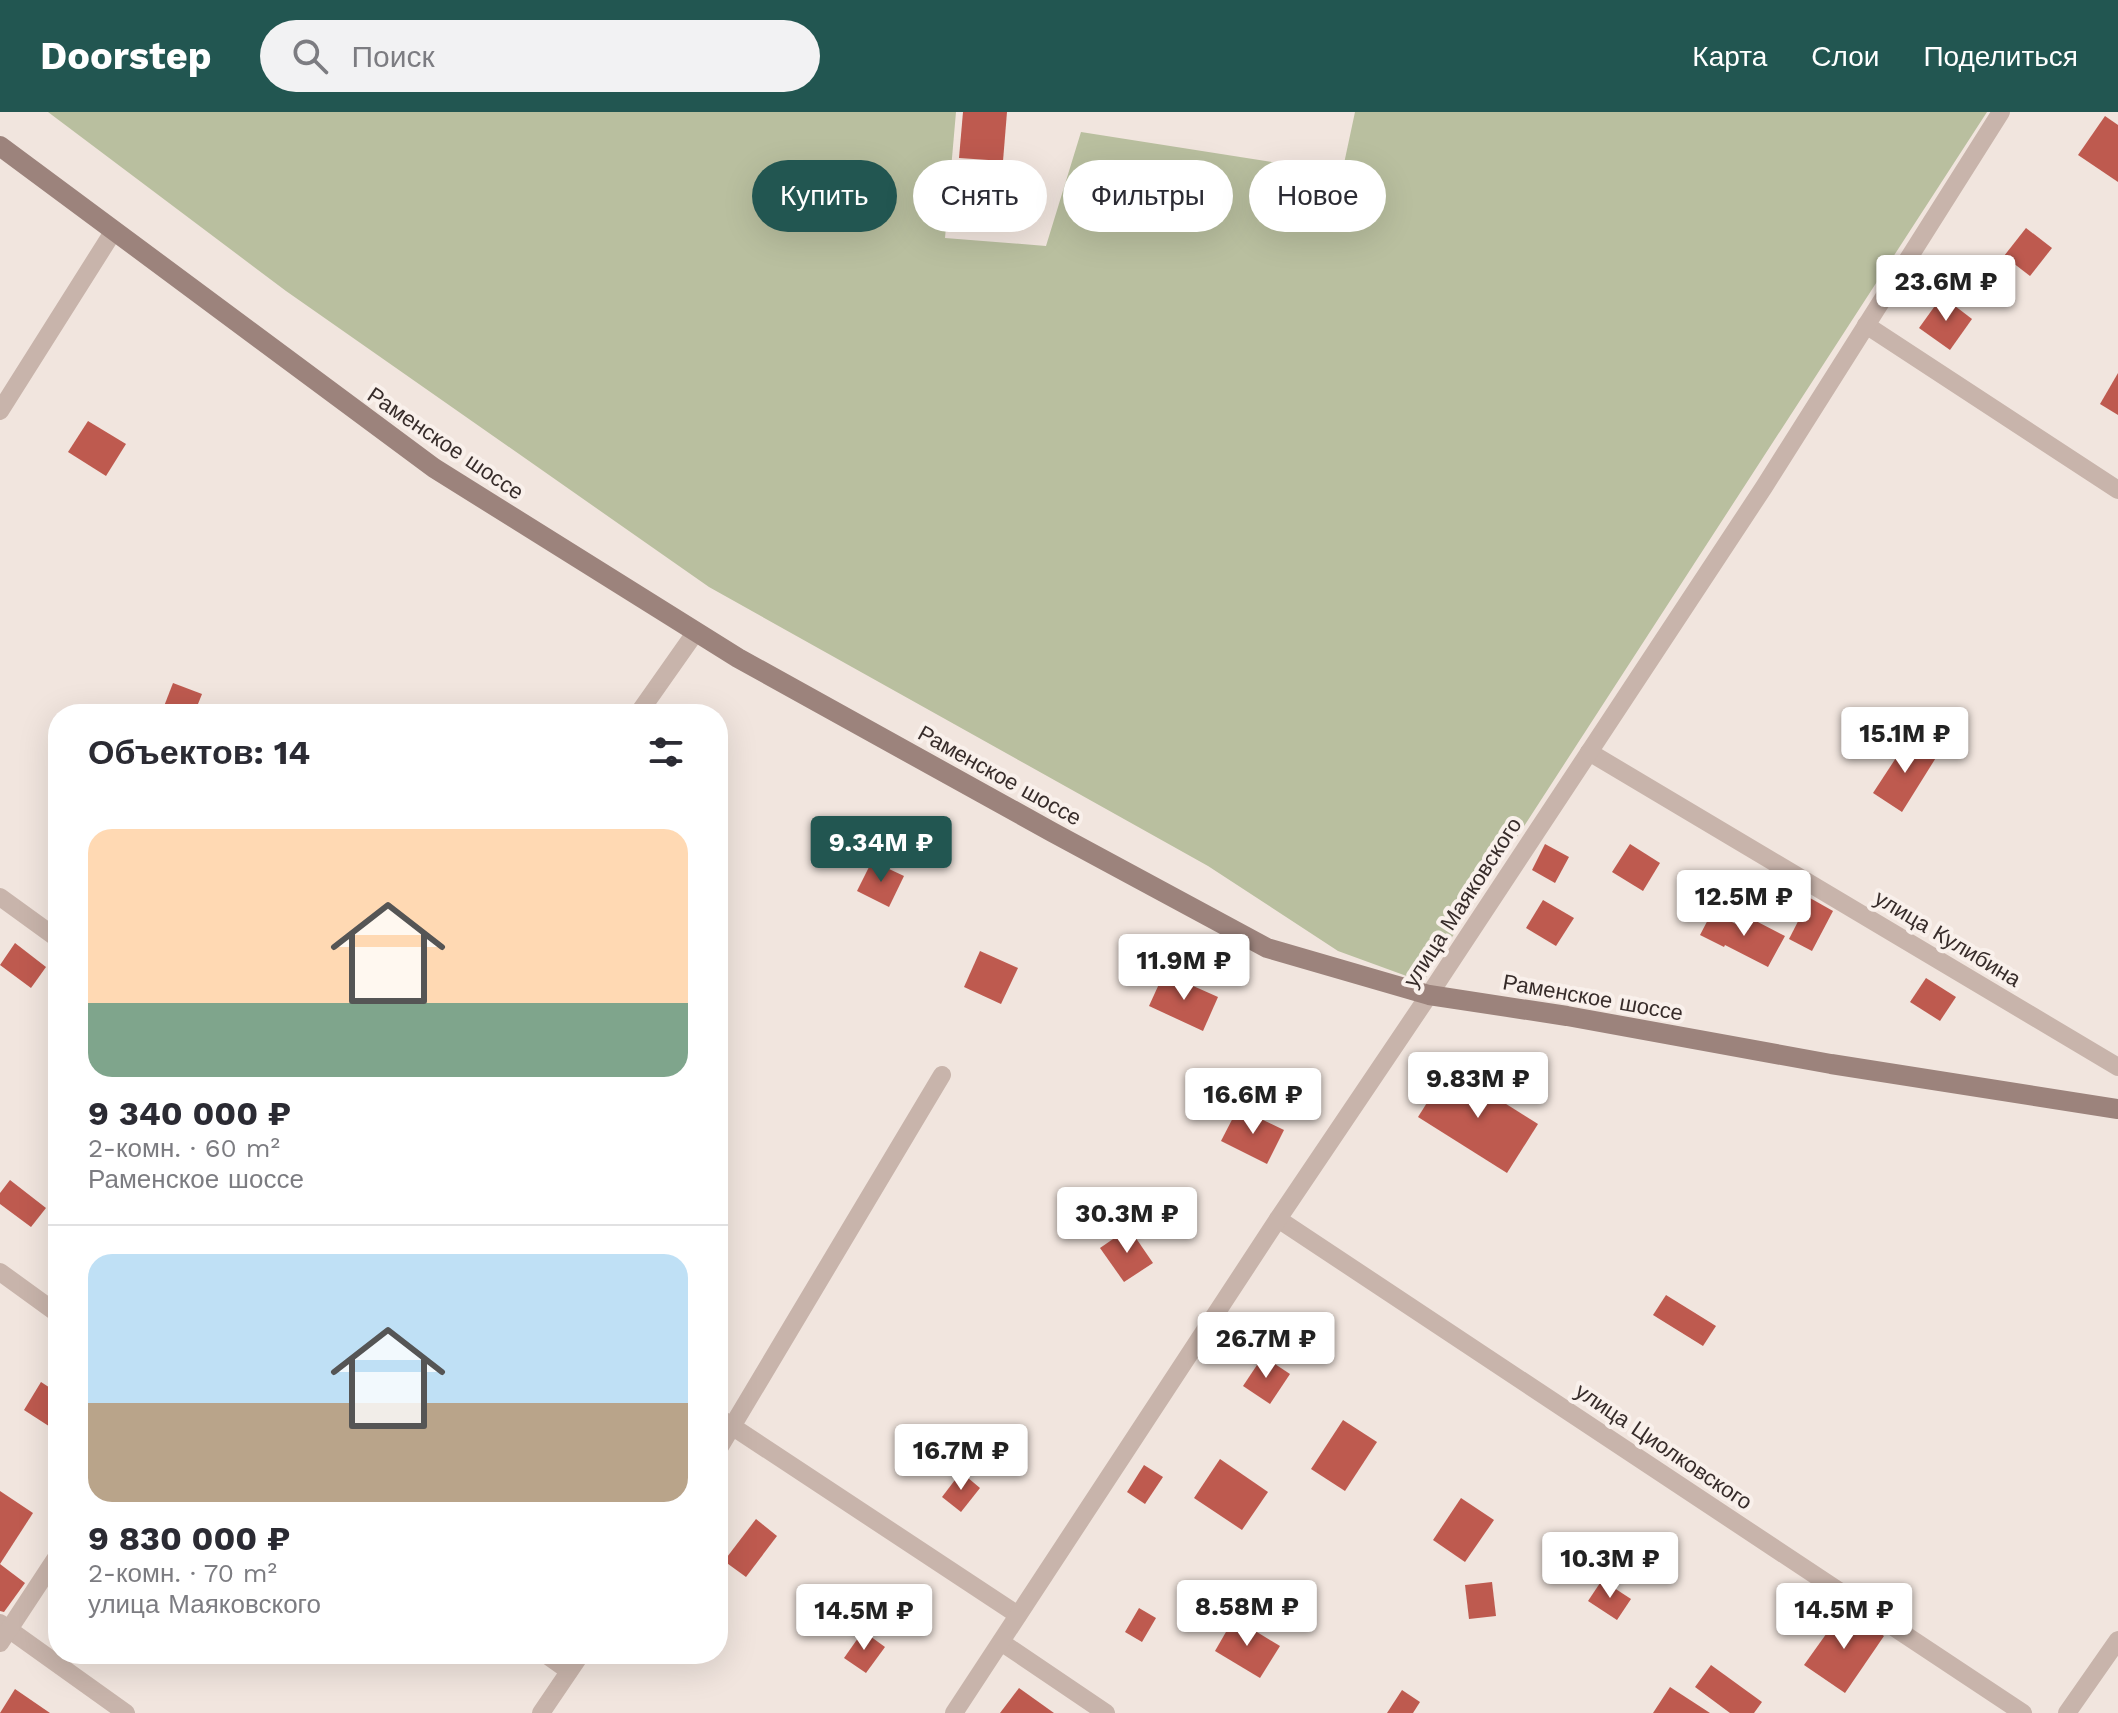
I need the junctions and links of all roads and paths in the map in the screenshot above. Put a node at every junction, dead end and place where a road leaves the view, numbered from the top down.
1 (2001, 112) edge
2 (0, 146) edge
3 (113, 232) junction
4 (1866, 325) junction
5 (0, 411) edge
6 (2118, 490) edge
7 (695, 633) junction
8 (645, 704) edge
9 (1589, 752) junction
10 (0, 897) edge
11 (48, 932) edge
12 (1429, 995) junction
13 (2118, 1067) edge
14 (942, 1075) dead end
15 (2118, 1109) edge
16 (1278, 1219) junction
17 (0, 1272) edge
18 (48, 1307) edge
19 (728, 1417) edge
20 (728, 1424) edge
21 (48, 1569) edge
22 (1018, 1615) junction
23 (3, 1632) edge
24 (2118, 1640) edge
25 (1001, 1642) junction
26 (48, 1662) edge
27 (52, 1664) edge
28 (559, 1664) edge
29 (574, 1664) edge
30 (569, 1671) junction
31 (126, 1713) edge
32 (541, 1713) edge
33 (954, 1713) edge
34 (1106, 1713) edge
35 (2023, 1713) edge
36 (2067, 1713) edge

1 - 4 street, улица Маяковского
2 - 3 main road, Раменское шоссе
3 - 5 street
3 - 7 main road, Раменское шоссе
4 - 6 street
4 - 9 street, улица Маяковского
7 - 8 street
7 - 12 main road, Раменское шоссе
9 - 12 street, улица Маяковского
9 - 13 street, улица Кулибина
10 - 11 street
12 - 15 main road, Раменское шоссе
12 - 16 street, улица Маяковского
14 - 19 street
16 - 22 street, улица Маяковского
16 - 35 street, улица Циолковского
17 - 18 street
20 - 22 street
21 - 23 street
22 - 25 street, улица Маяковского
23 - 26 street
24 - 36 street
25 - 33 street, улица Маяковского
25 - 34 street
27 - 31 street
28 - 30 street
29 - 30 street
30 - 32 street

